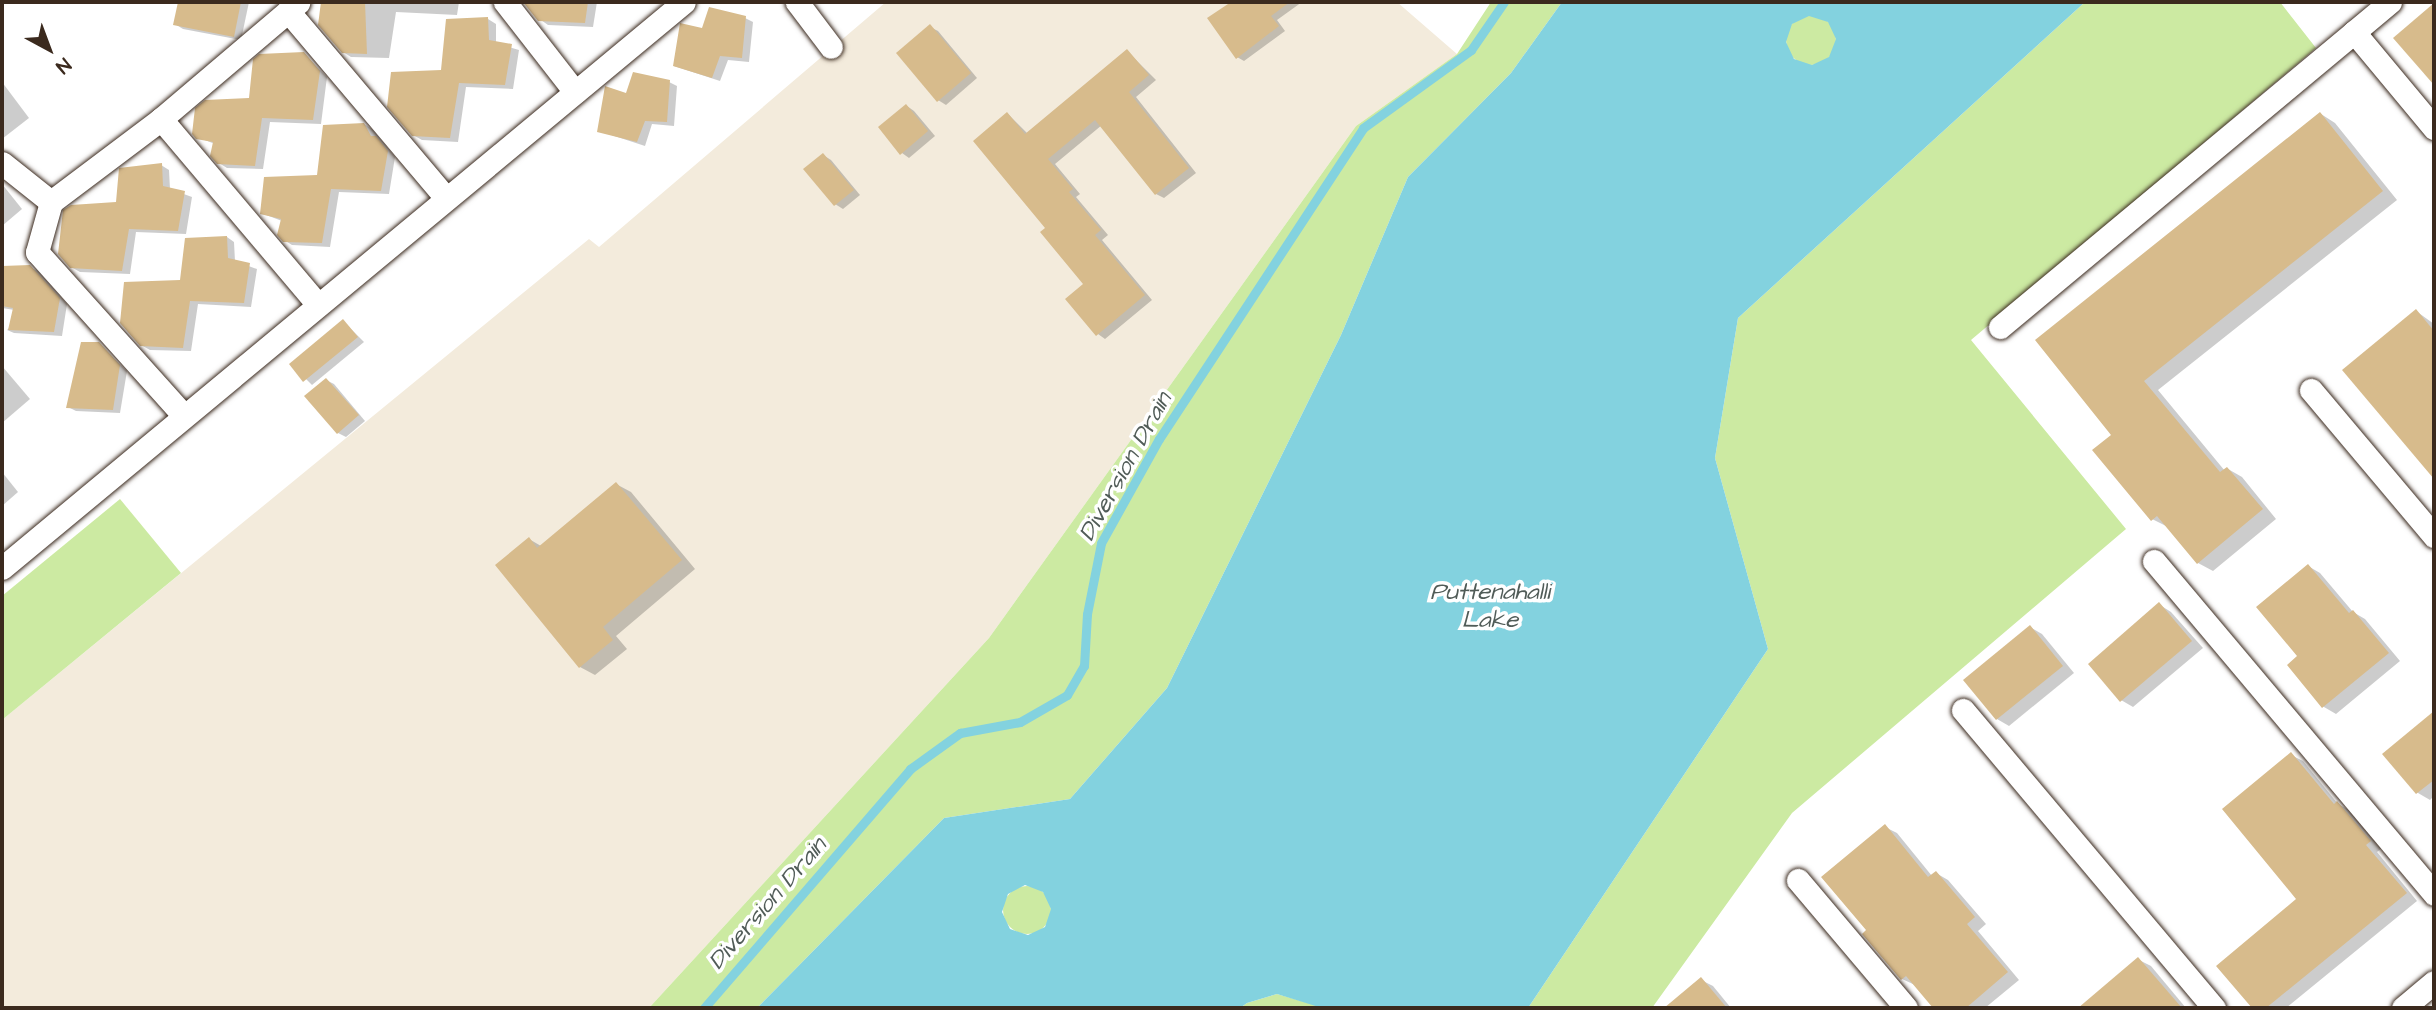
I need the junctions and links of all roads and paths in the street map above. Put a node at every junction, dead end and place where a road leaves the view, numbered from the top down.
1 (505, 2) edge
2 (684, 2) edge
3 (797, 2) edge
4 (2390, 2) edge
5 (294, 6) edge
6 (2354, 32) junction
7 (831, 47) dead end
8 (575, 92) junction
9 (162, 119) junction
10 (2434, 128) edge
11 (2, 163) edge
12 (446, 198) junction
13 (51, 202) junction
14 (318, 305) junction
15 (2000, 327) dead end
16 (2311, 390) dead end
17 (184, 416) junction
18 (2434, 536) edge
19 (2154, 561) dead end
20 (2, 568) edge
21 (1963, 710) dead end
22 (1798, 880) dead end
23 (2434, 894) edge
24 (2434, 982) edge
25 (1906, 1008) edge
26 (2214, 1008) edge
27 (2403, 1008) edge

1 - 8 street
2 - 8 street
3 - 7 street
4 - 6 street
5 - 9 street
5 - 12 street
6 - 10 street
6 - 15 street
8 - 12 street
9 - 13 street
9 - 14 street
11 - 13 street
12 - 14 street
13 - 17 street
14 - 17 street
16 - 18 street
17 - 20 street
19 - 23 street
21 - 26 street
22 - 25 street
24 - 27 street

